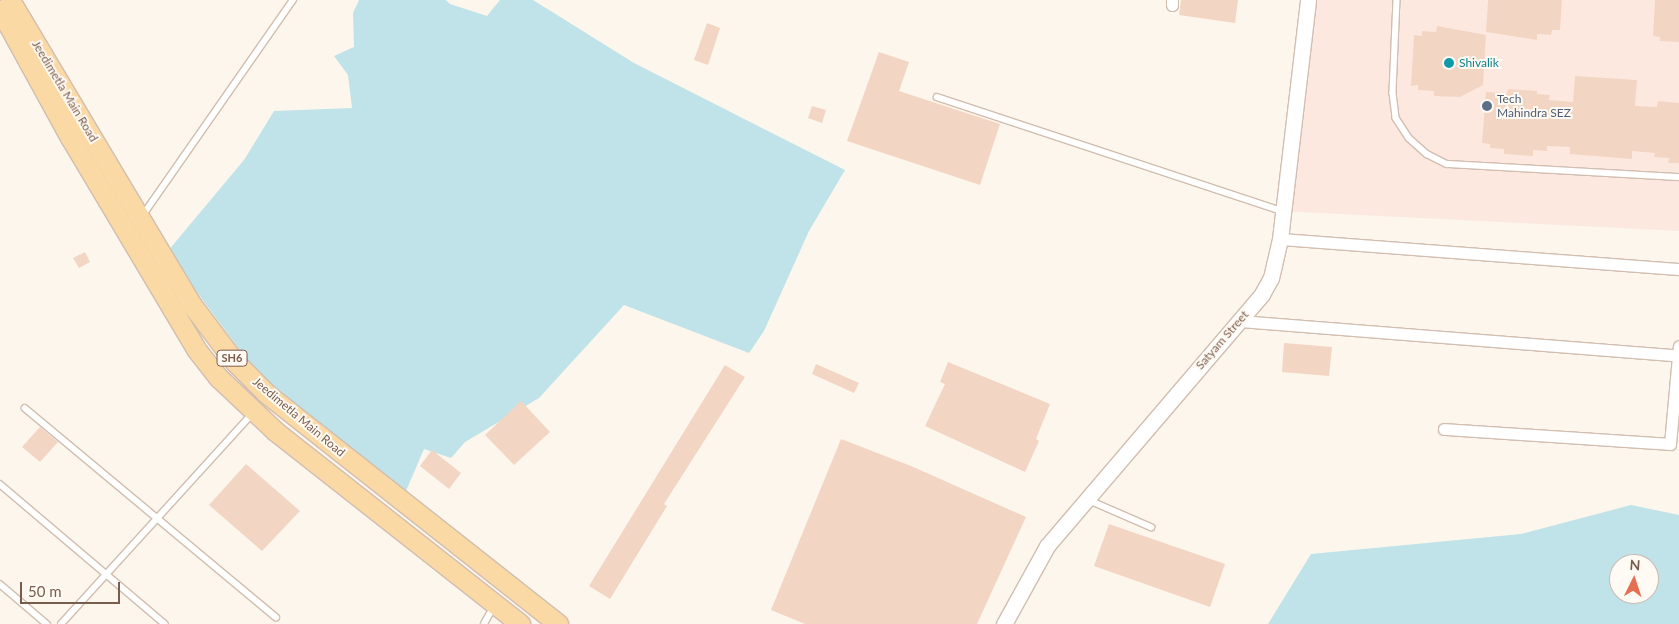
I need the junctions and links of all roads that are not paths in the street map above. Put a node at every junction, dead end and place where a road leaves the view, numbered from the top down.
1 (10, 0) edge
2 (293, 0) edge
3 (1308, 0) edge
4 (1397, 0) edge
5 (0, 10) edge
6 (59, 97) junction
7 (937, 97) dead end
8 (1679, 177) edge
9 (1281, 211) junction
10 (140, 218) junction
11 (1280, 239) junction
12 (1679, 269) edge
13 (1239, 320) junction
14 (1679, 352) edge
15 (25, 408) dead end
16 (254, 413) junction
17 (1444, 428) dead end
18 (1674, 444) edge
19 (0, 484) edge
20 (1085, 498) junction
21 (156, 520) junction
22 (1151, 527) dead end
23 (107, 574) junction
24 (1, 586) edge
25 (495, 604) junction
26 (276, 617) dead end
27 (47, 624) edge
28 (61, 624) edge
29 (165, 624) edge
30 (484, 624) edge
31 (520, 624) edge
32 (558, 624) edge
33 (1004, 624) edge

1 - 6 main road, Jeedimetla Main Road / SH6
2 - 10 lane
3 - 9 street, Satyam Street
4 - 8 lane
5 - 6 main road, Jeedimetla Main Road / SH6
6 - 10 main road, Jeedimetla Main Road / SH6
6 - 16 main road, Jeedimetla Main Road / SH6
7 - 9 lane
9 - 11 street, Satyam Street
10 - 32 main road, Jeedimetla Main Road / SH6
11 - 12 street
11 - 13 street, Satyam Street
13 - 14 street
13 - 20 street, Satyam Street
14 - 18 street
15 - 21 lane
16 - 21 lane
16 - 25 main road, Jeedimetla Main Road / SH6
17 - 18 street
19 - 23 lane
20 - 22 lane
20 - 33 street, Satyam Street
21 - 23 lane
21 - 26 lane
23 - 28 lane
23 - 29 lane
24 - 27 lane
25 - 30 lane
25 - 31 main road, Jeedimetla Main Road / SH6

